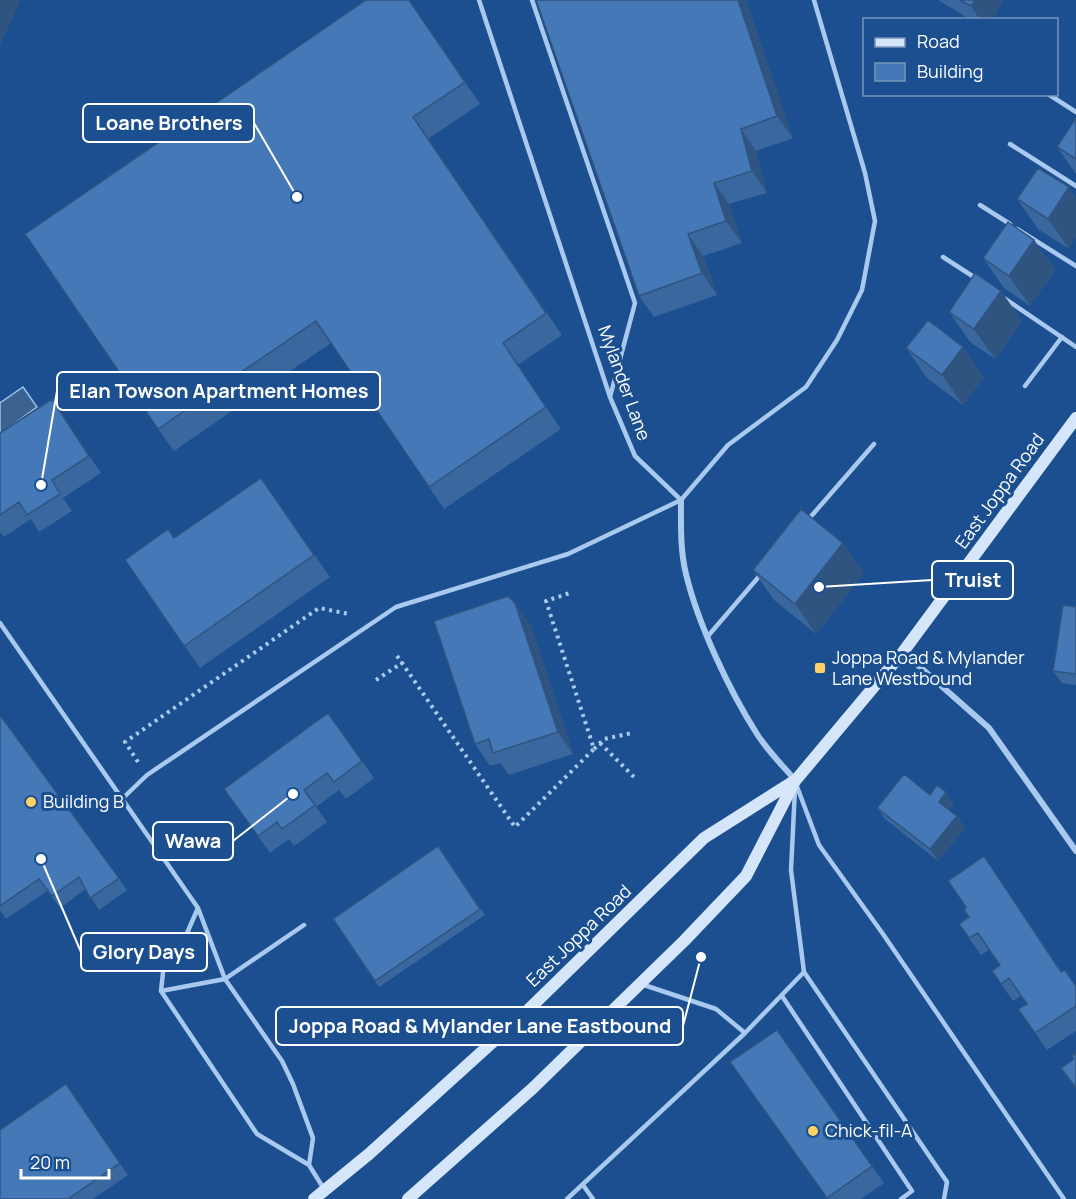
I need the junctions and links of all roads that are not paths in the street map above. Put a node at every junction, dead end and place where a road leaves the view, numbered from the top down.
1 (479, 0) edge
2 (532, 0) edge
3 (814, 0) edge
4 (1051, 96) edge
5 (1076, 112) edge
6 (1010, 144) dead end
7 (1076, 186) edge
8 (980, 205) dead end
9 (943, 257) dead end
10 (1076, 266) edge
11 (983, 284) edge
12 (1003, 297) edge
13 (1062, 337) junction
14 (1076, 347) edge
15 (1025, 386) dead end
16 (610, 397) junction
17 (1076, 418) edge
18 (874, 444) dead end
19 (681, 500) junction
20 (806, 522) edge
21 (768, 566) edge
22 (0, 623) edge
23 (708, 636) junction
24 (903, 652) junction
25 (795, 781) junction
26 (123, 799) junction
27 (1076, 851) edge
28 (198, 908) junction
29 (304, 925) dead end
30 (804, 972) junction
31 (225, 979) junction
32 (641, 984) junction
33 (161, 992) junction
34 (782, 996) junction
35 (745, 1033) junction
36 (309, 1165) junction
37 (583, 1185) junction
38 (328, 1195) edge
39 (314, 1199) edge
40 (408, 1199) edge
41 (567, 1199) edge
42 (594, 1199) edge
43 (901, 1199) edge
44 (944, 1199) edge
45 (1064, 1199) edge

1 - 16 lane, Mylander Lane
2 - 16 lane
3 - 19 lane
4 - 5 lane
6 - 7 lane
8 - 10 lane
9 - 11 lane
12 - 13 lane
13 - 14 lane
13 - 15 lane
16 - 19 lane, Mylander Lane
17 - 24 main road, East Joppa Road
18 - 20 lane
19 - 23 street
19 - 26 lane
21 - 23 lane
22 - 26 lane
23 - 25 street
24 - 25 main road, East Joppa Road
24 - 27 street
25 - 30 lane
25 - 32 main road, East Joppa Road
25 - 38 main road, East Joppa Road
25 - 45 lane
26 - 28 lane
28 - 31 lane
28 - 33 lane
29 - 31 lane
30 - 34 lane
30 - 44 lane
31 - 33 lane
31 - 36 lane
32 - 35 lane
32 - 40 main road, East Joppa Road
33 - 36 lane
34 - 35 lane
34 - 43 lane
35 - 37 lane
36 - 38 lane
37 - 41 lane
37 - 42 lane
38 - 39 main road, East Joppa Road

